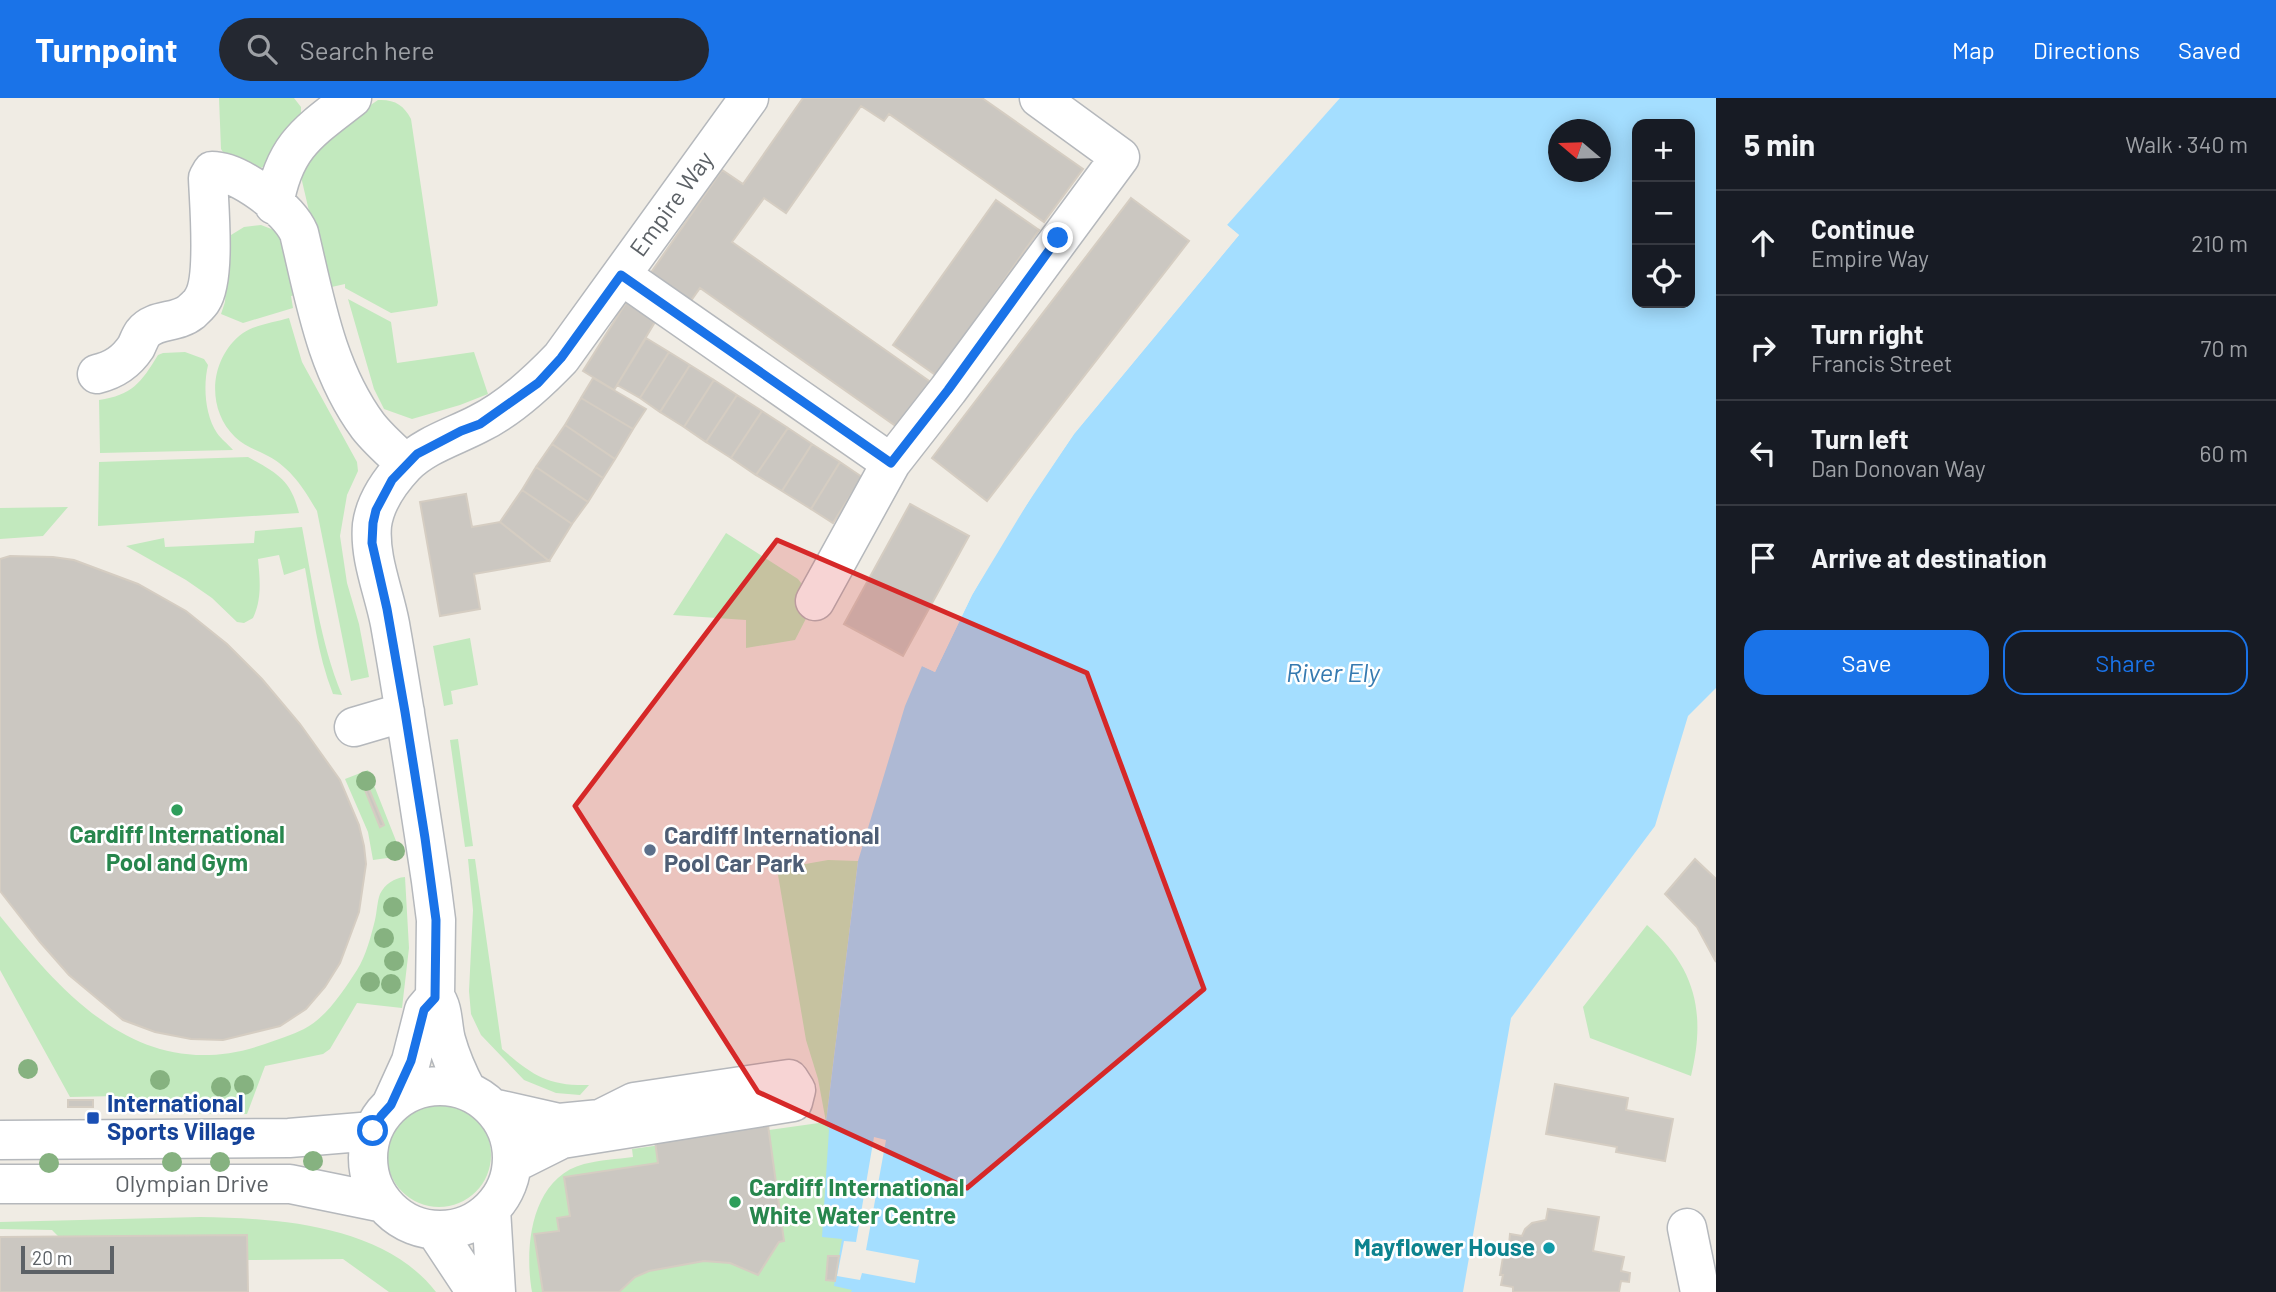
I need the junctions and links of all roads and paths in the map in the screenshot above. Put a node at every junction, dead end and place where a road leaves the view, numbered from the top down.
1 (352, 98) edge
2 (749, 98) edge
3 (1038, 98) edge
4 (274, 205) junction
5 (621, 275) junction
6 (97, 374) dead end
7 (891, 463) junction
8 (406, 464) junction
9 (815, 601) dead end
10 (405, 712) junction
11 (354, 727) dead end
12 (435, 998) junction
13 (479, 1099) junction
14 (382, 1118) junction
15 (0, 1140) edge
16 (512, 1164) junction
17 (0, 1184) edge
18 (383, 1203) junction
19 (491, 1209) junction
20 (1687, 1228) dead end
21 (435, 1230) junction
22 (476, 1292) edge
23 (496, 1292) edge
24 (1700, 1292) edge

1 - 4 street
2 - 5 street, Empire Way
3 - 7 street
4 - 6 street
4 - 8 street
5 - 7 street
5 - 8 street, Empire Way
7 - 9 street
8 - 10 street, Empire Way
10 - 11 street
10 - 12 street, Empire Way
12 - 13 street, Empire Way
12 - 14 street, Empire Way
13 - 14 street
13 - 16 street
13 - 16 street
14 - 15 street, Olympian Drive
14 - 18 street
16 - 19 street
17 - 18 street, Olympian Drive
18 - 21 street
19 - 21 street
19 - 23 street
20 - 24 street
21 - 22 street

